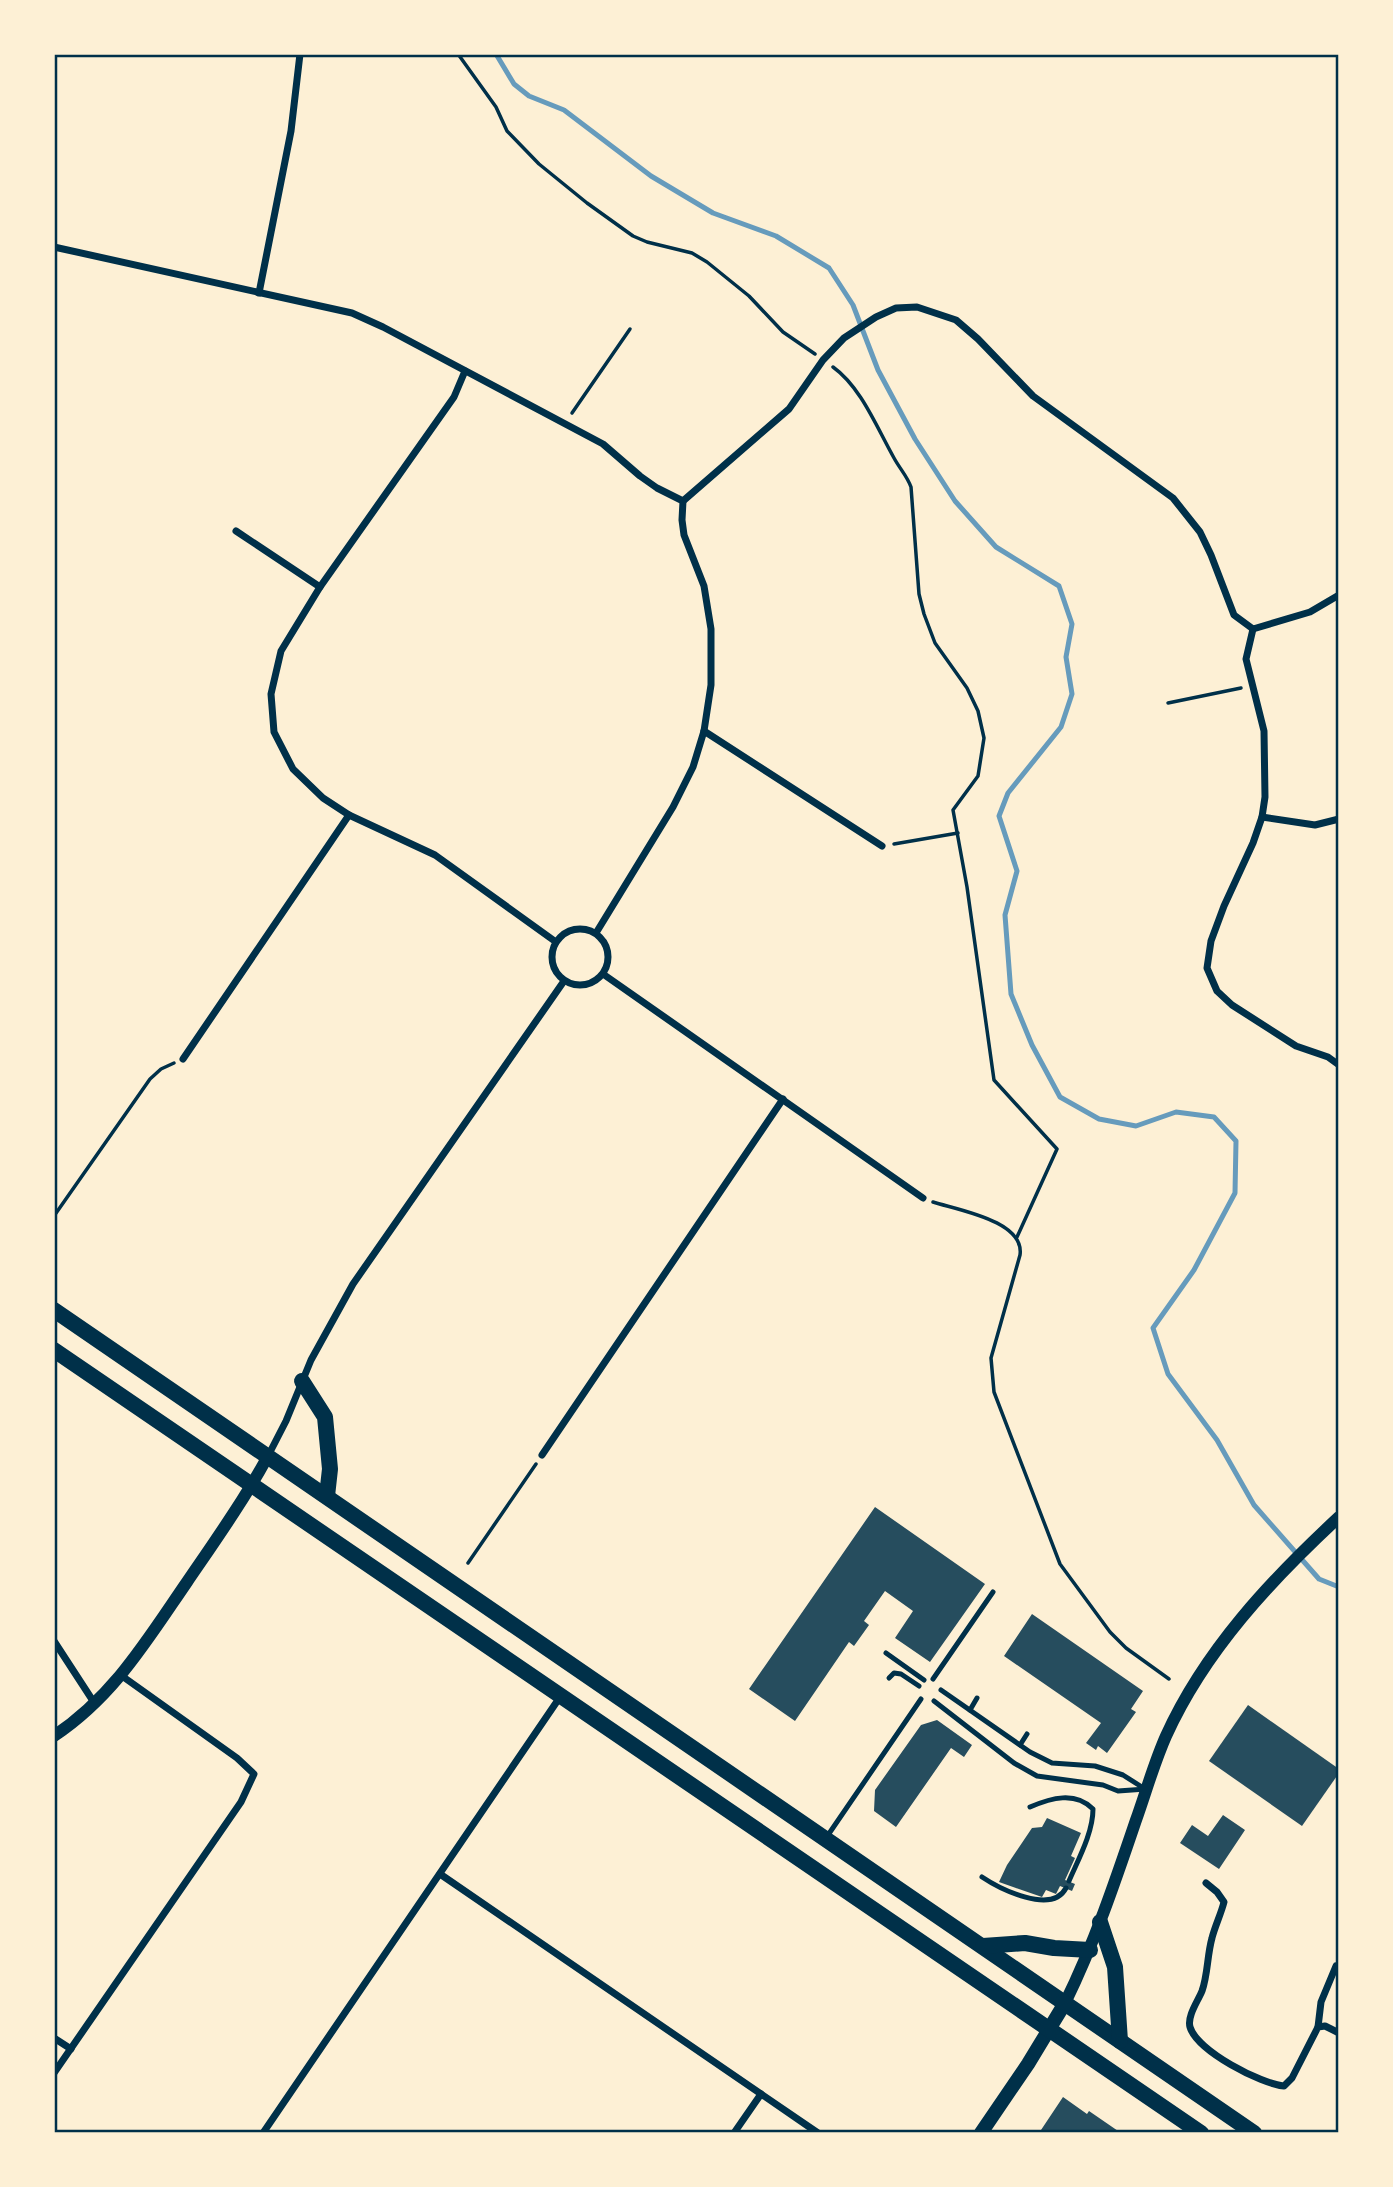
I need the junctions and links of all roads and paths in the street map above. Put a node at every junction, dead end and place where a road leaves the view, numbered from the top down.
1 (300, 54) edge
2 (458, 54) edge
3 (54, 247) edge
4 (259, 293) junction
5 (630, 329) dead end
6 (823, 360) junction
7 (466, 370) junction
8 (565, 423) junction
9 (683, 501) junction
10 (236, 531) dead end
11 (320, 587) junction
12 (1339, 595) edge
13 (1253, 629) junction
14 (1253, 685) junction
15 (1168, 703) dead end
16 (704, 731) junction
17 (349, 815) junction
18 (1262, 817) junction
19 (1339, 819) edge
20 (958, 834) junction
21 (882, 846) joint
22 (596, 933) junction
23 (556, 942) junction
24 (603, 974) junction
25 (564, 981) junction
26 (183, 1059) joint
27 (1339, 1065) edge
28 (783, 1099) junction
29 (923, 1198) joint
30 (54, 1216) edge
31 (1017, 1237) junction
32 (54, 1310) edge
33 (54, 1350) edge
34 (302, 1381) junction
35 (542, 1455) joint
36 (268, 1456) junction
37 (252, 1485) junction
38 (327, 1496) junction
39 (1338, 1518) edge
40 (468, 1563) dead end
41 (993, 1592) dead end
42 (54, 1641) edge
43 (886, 1653) dead end
44 (122, 1676) junction
45 (888, 1678) dead end
46 (933, 1679) dead end
47 (1169, 1679) dead end
48 (924, 1680) dead end
49 (919, 1686) dead end
50 (941, 1690) dead end
51 (562, 1695) junction
52 (977, 1698) dead end
53 (921, 1699) dead end
54 (934, 1701) dead end
55 (95, 1703) junction
56 (970, 1710) junction
57 (1027, 1734) dead end
58 (54, 1736) edge
59 (1020, 1745) junction
60 (1146, 1790) junction
61 (1030, 1807) dead end
62 (825, 1839) junction
63 (440, 1874) junction
64 (982, 1877) dead end
65 (1069, 1881) dead end
66 (1206, 1883) dead end
67 (1066, 1888) dead end
68 (1100, 1922) junction
69 (983, 1946) junction
70 (1090, 1950) junction
71 (1336, 1966) dead end
72 (1065, 2003) junction
73 (1318, 2027) junction
74 (1049, 2029) junction
75 (1339, 2033) edge
76 (54, 2038) edge
77 (1120, 2041) junction
78 (71, 2049) junction
79 (54, 2073) edge
80 (761, 2094) junction
81 (263, 2133) edge
82 (734, 2133) edge
83 (818, 2133) edge
84 (981, 2133) edge
85 (1201, 2133) edge
86 (1254, 2133) edge

1 - 4 street
2 - 6 path
3 - 4 street
4 - 7 street
5 - 8 path
6 - 9 street
6 - 13 street
6 - 20 path
7 - 8 street
7 - 11 street
8 - 9 street
9 - 16 street
10 - 11 street
11 - 17 street
12 - 13 street
13 - 14 street
14 - 15 path
14 - 18 street
16 - 21 street
16 - 22 street
17 - 23 street
17 - 26 street
18 - 19 street
18 - 27 street
20 - 21 path
20 - 31 path
22 - 23 street
22 - 24 street
23 - 25 street
24 - 25 street
24 - 28 street
25 - 34 street
26 - 30 path
28 - 29 street
28 - 35 street
29 - 31 path
31 - 47 path
32 - 36 main road
33 - 37 main road
34 - 36 street
34 - 38 main road
35 - 40 path
36 - 37 street
36 - 38 main road
37 - 44 street
37 - 51 main road
38 - 62 main road
39 - 60 street
41 - 46 lane
42 - 55 street
43 - 48 lane
44 - 55 street
44 - 78 street
45 - 49 lane
50 - 56 lane
51 - 63 street
51 - 74 main road
52 - 56 lane
53 - 62 lane
54 - 60 lane
55 - 58 street
56 - 59 lane
57 - 59 lane
59 - 60 lane
60 - 68 street
61 - 65 lane
62 - 69 main road
63 - 80 street
63 - 81 street
64 - 67 lane
66 - 73 street
68 - 70 street
68 - 77 main road
69 - 70 main road
69 - 72 main road
70 - 72 street
71 - 73 street
72 - 74 main road
72 - 77 main road
73 - 75 street
74 - 84 main road
74 - 85 main road
76 - 78 street
77 - 86 main road
78 - 79 street
80 - 82 street
80 - 83 street

